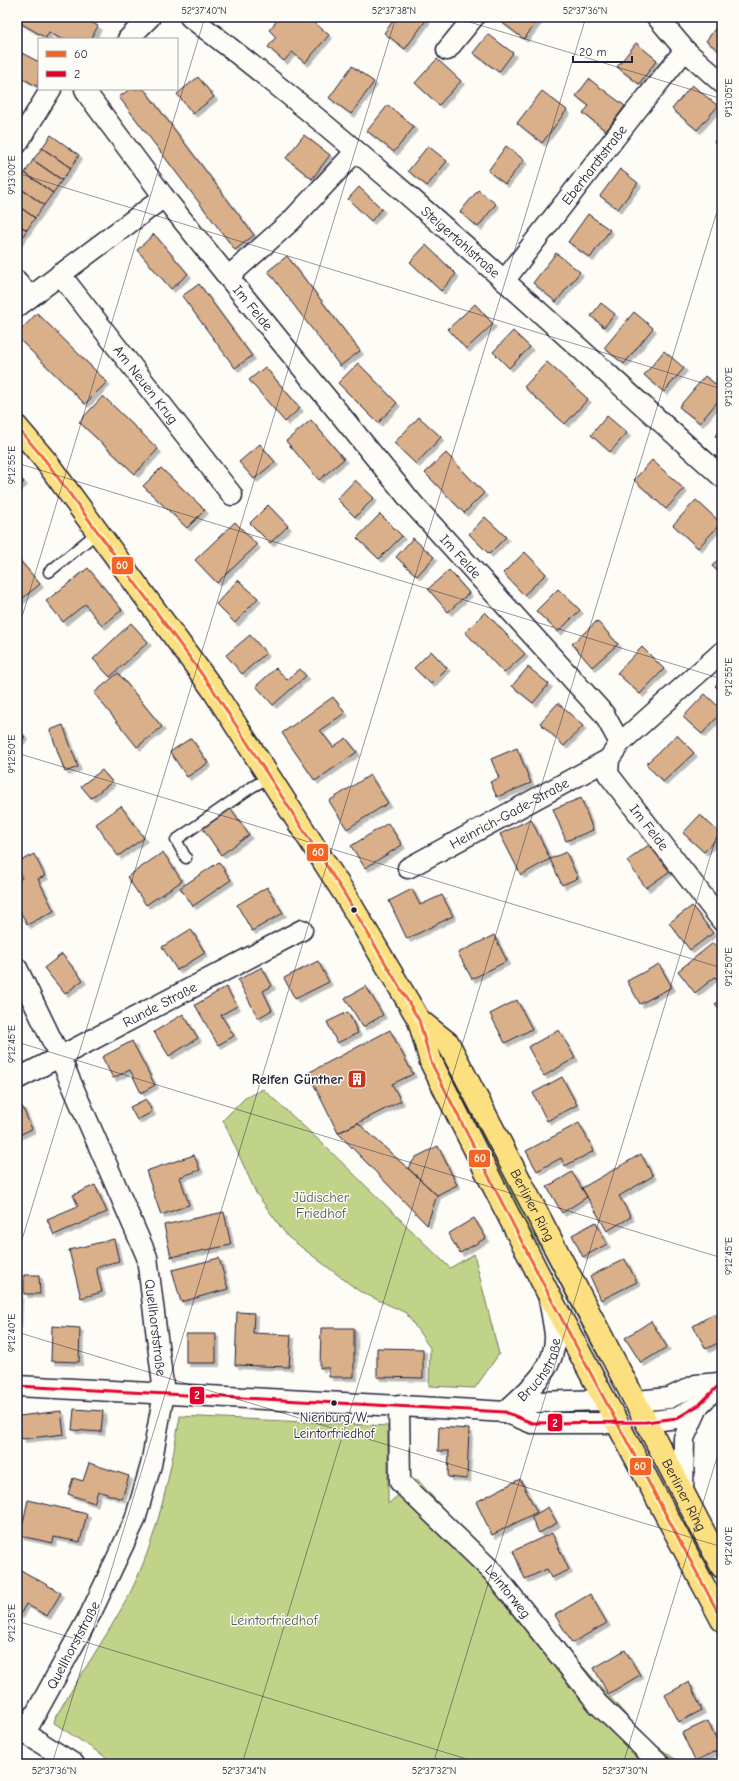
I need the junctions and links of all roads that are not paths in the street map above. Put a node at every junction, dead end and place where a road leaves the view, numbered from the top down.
1 (150, 17) edge
2 (190, 17) edge
3 (474, 17) edge
4 (657, 17) edge
5 (129, 38) edge
6 (447, 50) dead end
7 (685, 50) junction
8 (722, 83) edge
9 (50, 90) edge
10 (86, 90) edge
11 (17, 144) edge
12 (356, 151) junction
13 (164, 197) junction
14 (60, 274) junction
15 (228, 277) junction
16 (17, 281) edge
17 (504, 281) junction
18 (23, 302) edge
19 (17, 426) edge
20 (722, 477) edge
21 (232, 496) dead end
22 (98, 532) junction
23 (49, 572) dead end
24 (722, 652) edge
25 (615, 751) junction
26 (270, 777) junction
27 (186, 858) dead end
28 (408, 868) dead end
29 (722, 921) edge
30 (302, 930) dead end
31 (17, 968) edge
32 (419, 1020) junction
33 (59, 1055) junction
34 (17, 1079) edge
35 (549, 1295) junction
36 (720, 1383) edge
37 (17, 1386) edge
38 (164, 1393) junction
39 (605, 1400) junction
40 (636, 1401) junction
41 (399, 1405) junction
42 (699, 1405) junction
43 (505, 1412) junction
44 (646, 1422) junction
45 (617, 1423) junction
46 (683, 1493) junction
47 (722, 1567) edge
48 (722, 1620) edge
49 (21, 1730) edge
50 (74, 1764) edge
51 (660, 1764) edge

1 - 5 street
2 - 12 street, Steigertahlstraße
3 - 6 street
4 - 7 street
7 - 8 street
7 - 17 street, Eberhardtstraße
9 - 11 street
10 - 13 street
12 - 15 street
12 - 17 street, Steigertahlstraße
13 - 14 street
13 - 15 street, Im Felde
14 - 18 street
14 - 21 street, Am Neuen Krug
15 - 25 street, Im Felde
16 - 18 street
17 - 20 street, Steigertahlstraße
19 - 22 main road, Berliner Ring
22 - 23 lane
22 - 26 main road, Berliner Ring
24 - 25 street, Heinrich-Gade-Straße
25 - 28 street, Heinrich-Gade-Straße
25 - 29 street, Im Felde
26 - 27 lane
26 - 32 main road, Berliner Ring
30 - 33 street, Runde Straße
31 - 33 street, Quellhorststraße
32 - 35 main road, Berliner Ring
32 - 40 main road, Berliner Ring
33 - 34 street, Runde Straße
33 - 38 street, Quellhorststraße
35 - 39 main road, Berliner Ring
35 - 43 street, Bruchstraße
36 - 40 street
36 - 42 street
37 - 38 street, Bruchstraße
38 - 41 street, Bruchstraße
38 - 49 street, Quellhorststraße
39 - 40 main road
39 - 43 street, Bruchstraße
39 - 45 main road, Berliner Ring
40 - 44 main road, Berliner Ring
41 - 43 street, Bruchstraße
41 - 51 street, Leintorweg
42 - 44 street
42 - 46 street
43 - 45 street, Bruchstraße
44 - 45 main road
44 - 46 main road, Berliner Ring
45 - 48 main road, Berliner Ring
46 - 47 main road, Berliner Ring
49 - 50 street

